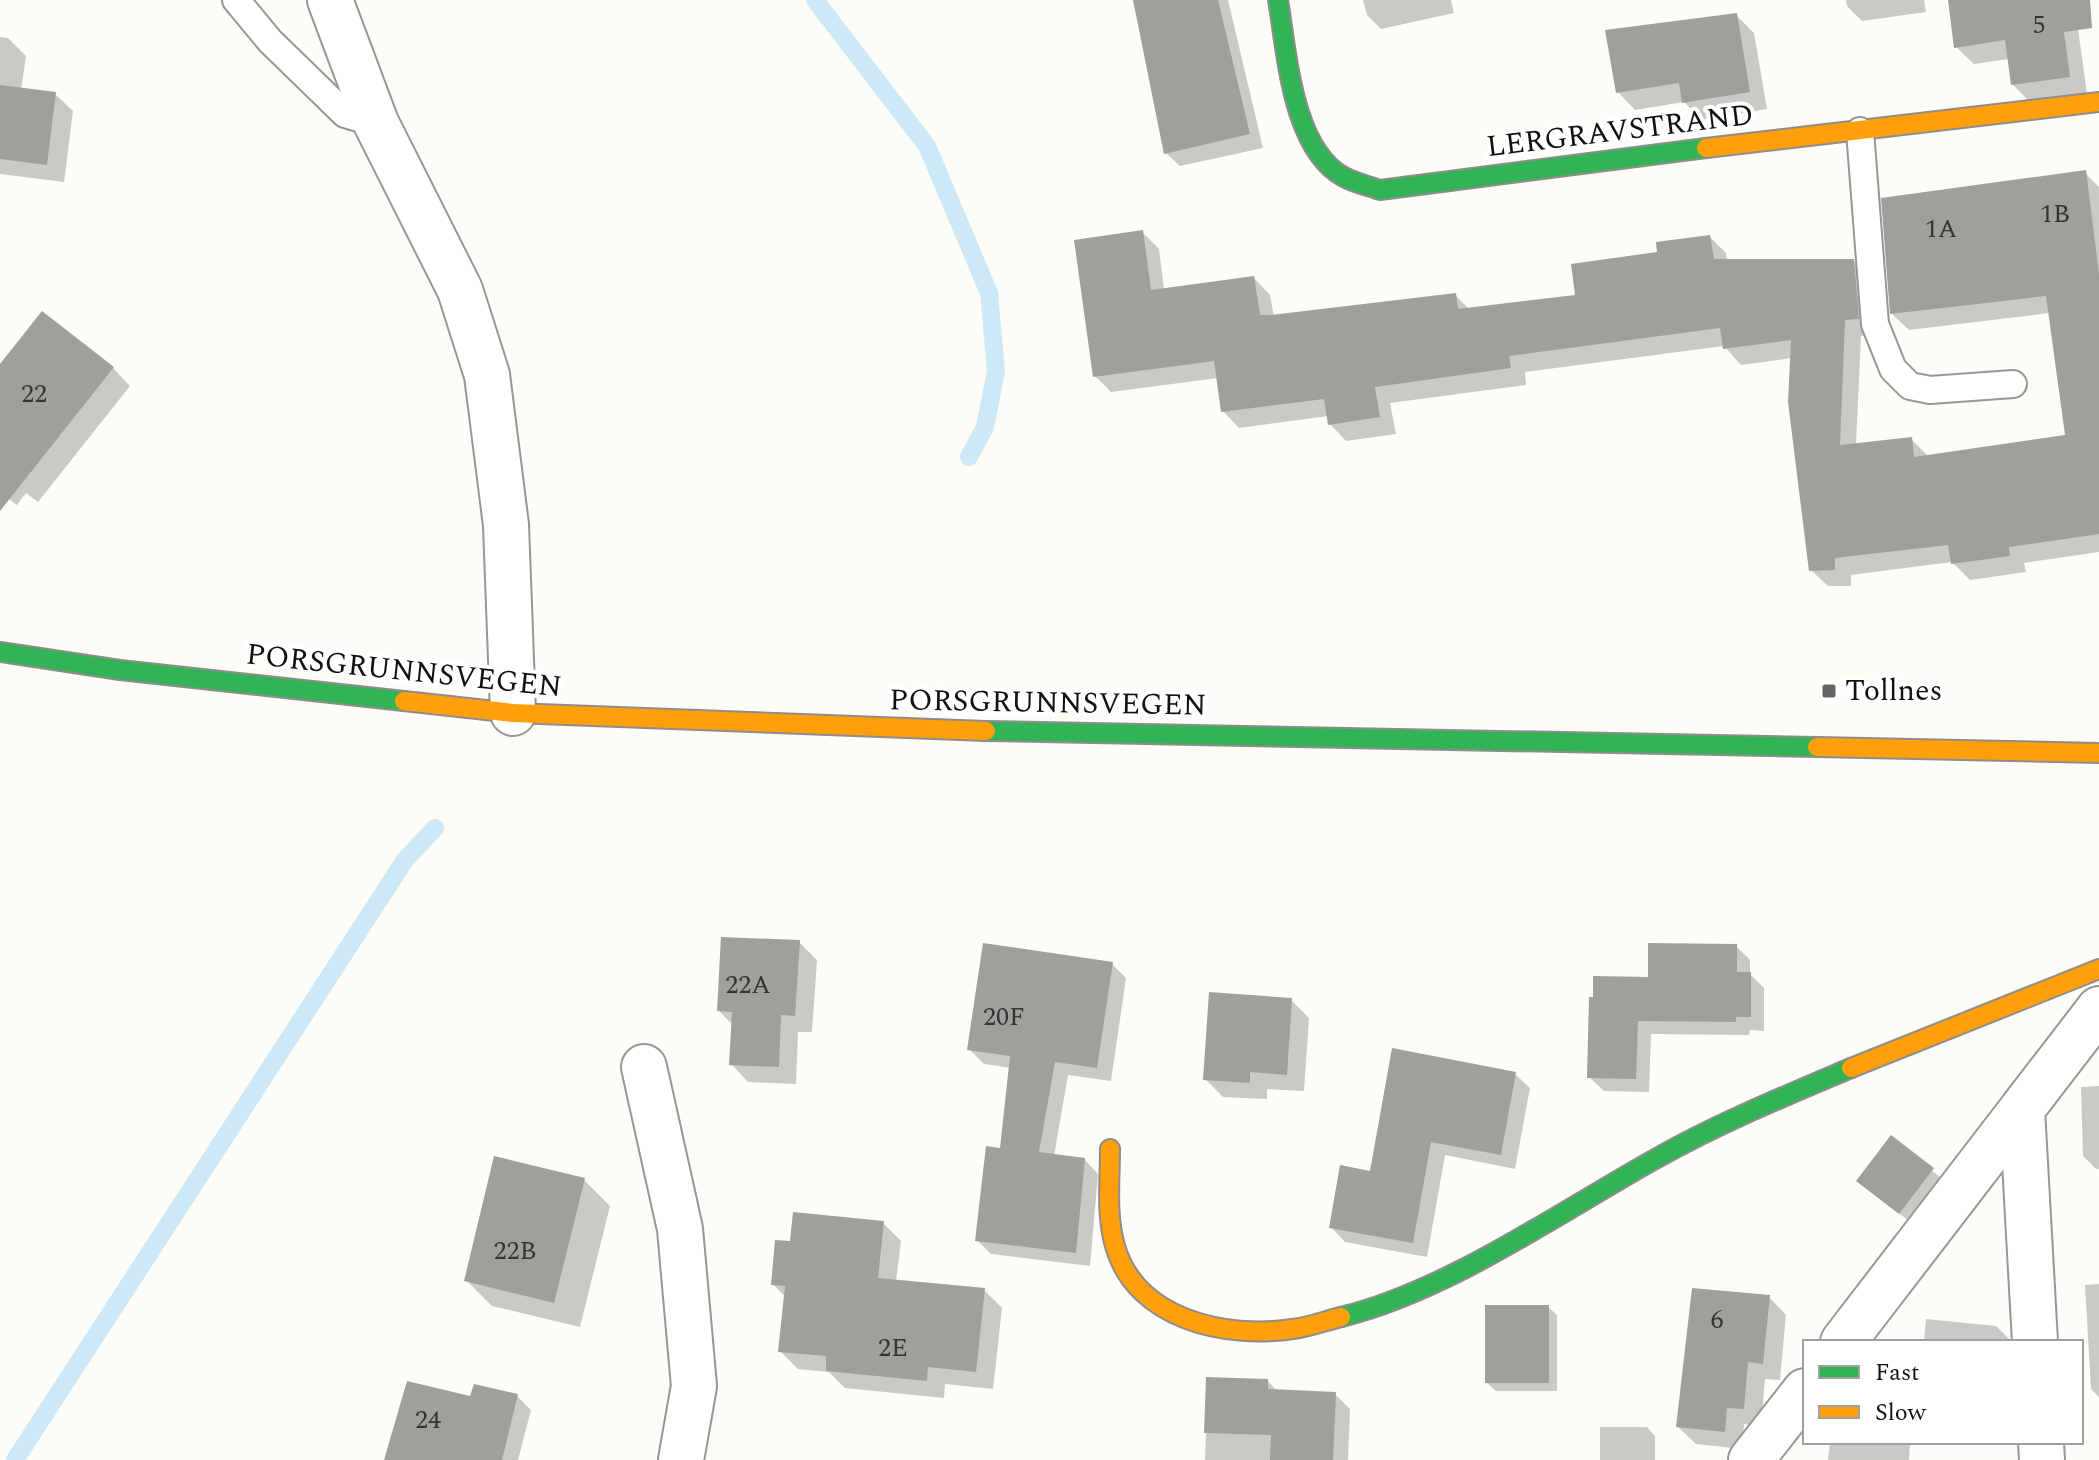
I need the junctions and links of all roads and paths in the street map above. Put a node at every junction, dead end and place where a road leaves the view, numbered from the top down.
1 (236, 0) edge
2 (330, 0) edge
3 (1278, 0) edge
4 (2099, 102) edge
5 (376, 123) junction
6 (1860, 131) junction
7 (2013, 384) dead end
8 (0, 652) edge
9 (513, 713) junction
10 (2099, 753) edge
11 (2099, 969) edge
12 (2099, 1009) edge
13 (644, 1067) dead end
14 (2022, 1109) junction
15 (1110, 1149) dead end
16 (1845, 1340) edge
17 (2035, 1340) edge
18 (1803, 1394) edge
19 (681, 1460) edge
20 (1751, 1460) edge

1 - 5 lane
2 - 5 street
3 - 6 main road, LERGRAVSTRAND
4 - 6 main road, LERGRAVSTRAND
5 - 9 street
6 - 7 lane
8 - 9 main road, PORSGRUNNSVEGEN
9 - 10 main road, PORSGRUNNSVEGEN
11 - 15 main road
12 - 14 street
13 - 19 street
14 - 16 street
14 - 17 street
18 - 20 street

